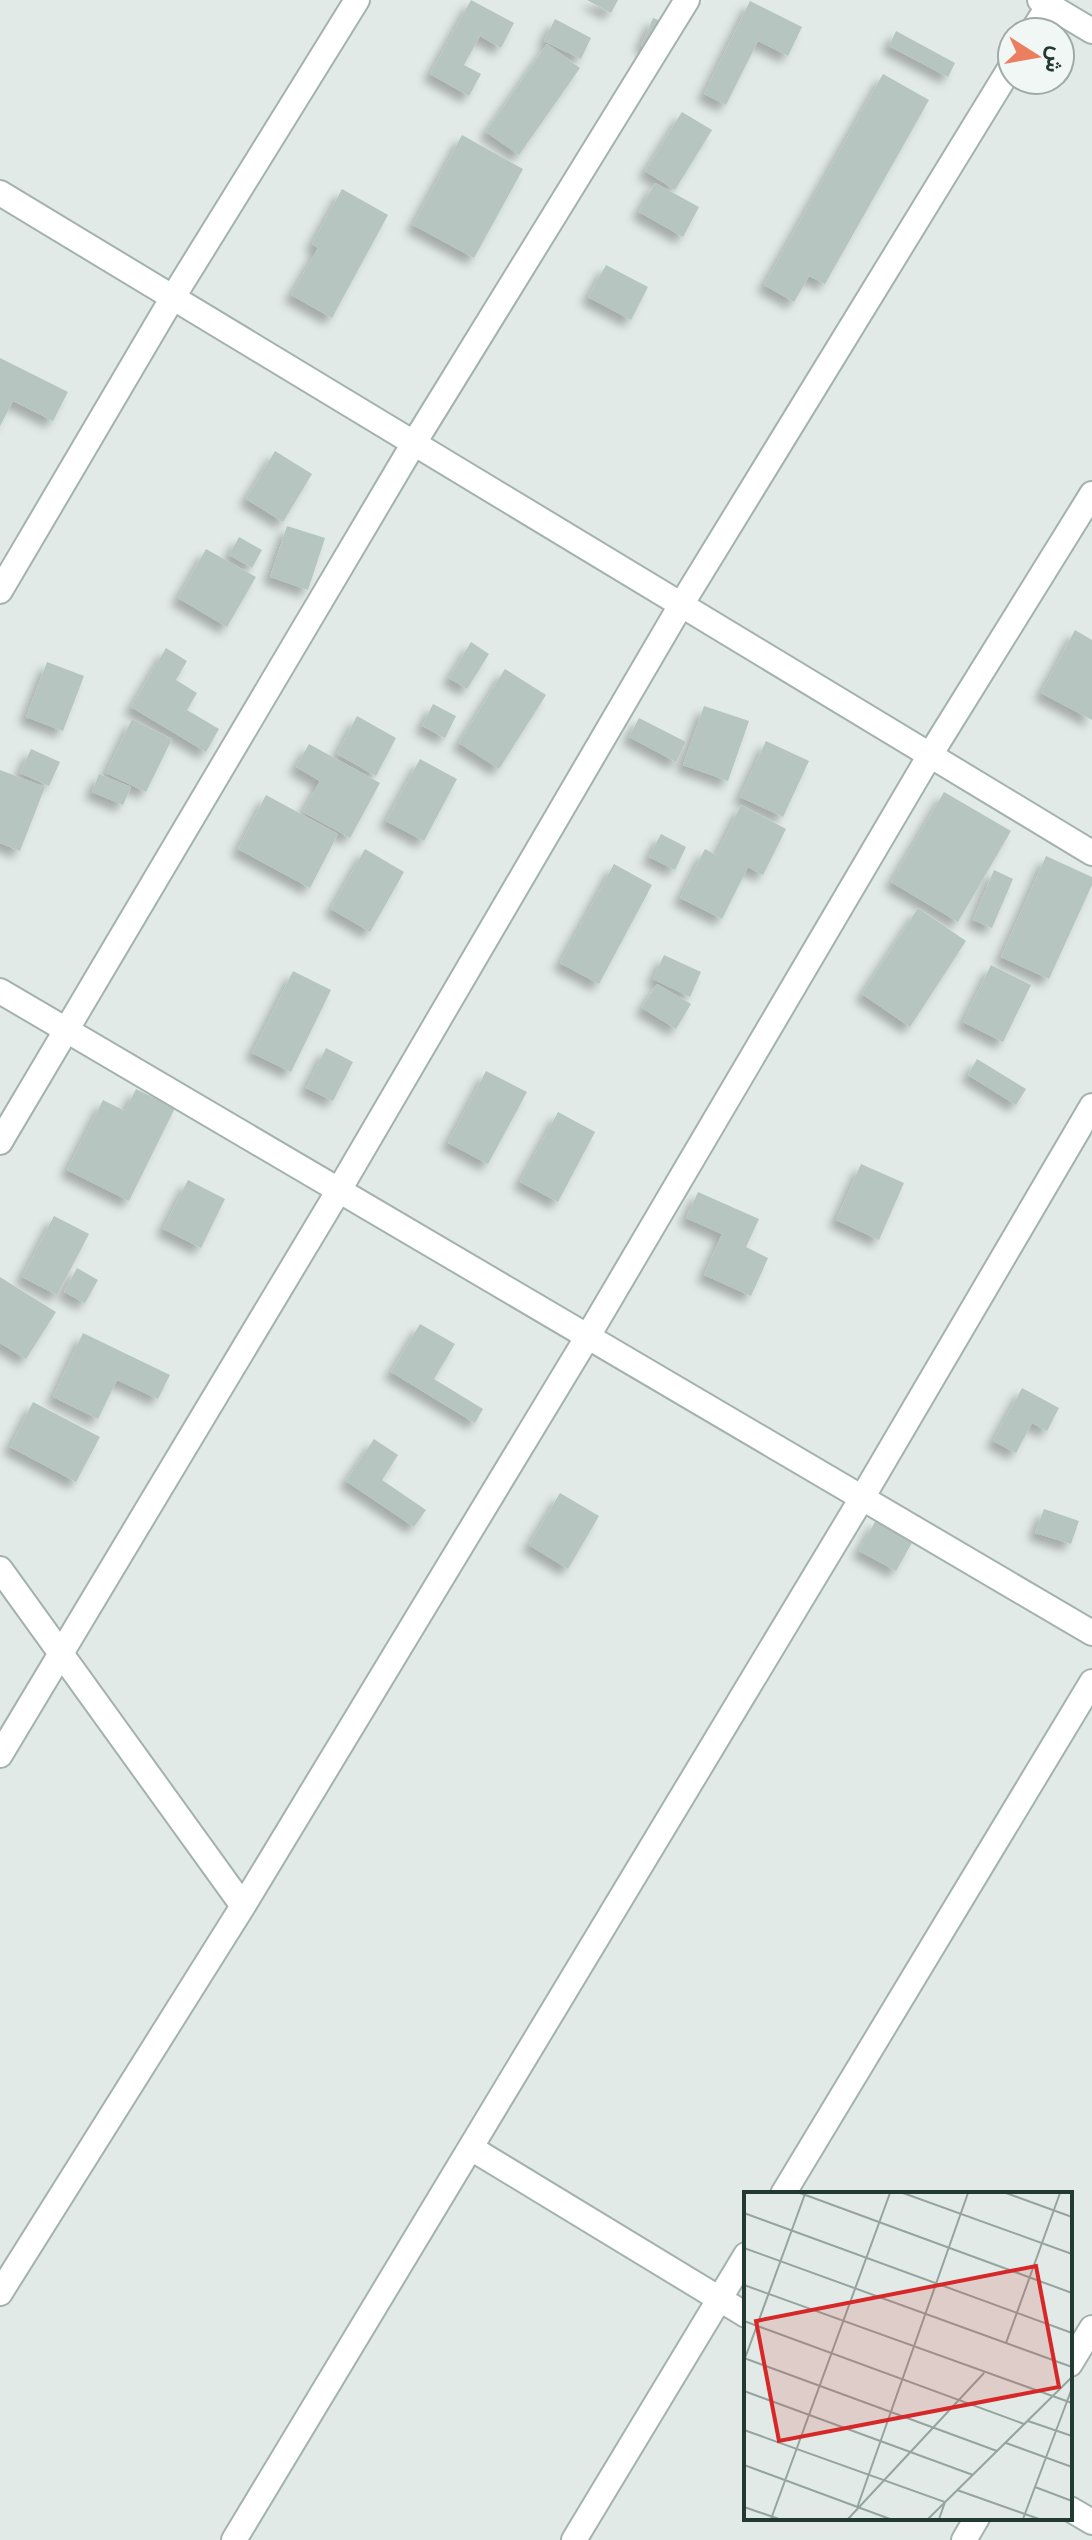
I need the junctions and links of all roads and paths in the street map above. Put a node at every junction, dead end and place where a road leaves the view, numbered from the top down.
1 (357, 0) edge
2 (687, 0) edge
3 (1047, 2) edge
4 (1092, 31) edge
5 (996, 91) edge
6 (0, 193) edge
7 (173, 297) junction
8 (414, 443) junction
9 (1092, 494) edge
10 (0, 591) edge
11 (681, 605) junction
12 (930, 755) junction
13 (1092, 853) edge
14 (0, 991) edge
15 (67, 1031) junction
16 (1092, 1106) edge
17 (0, 1142) edge
18 (339, 1190) junction
19 (588, 1336) junction
20 (862, 1498) junction
21 (0, 1569) edge
22 (1092, 1633) edge
23 (61, 1653) junction
24 (1092, 1682) edge
25 (0, 1755) edge
26 (243, 1906) junction
27 (471, 2148) junction
28 (784, 2192) edge
29 (744, 2258) edge
30 (0, 2293) edge
31 (719, 2299) junction
32 (744, 2314) edge
33 (1092, 2328) edge
34 (1072, 2361) edge
35 (1072, 2510) edge
36 (976, 2520) edge
37 (1092, 2522) edge
38 (234, 2540) edge
39 (574, 2540) edge
40 (964, 2540) edge

1 - 7 street
2 - 8 street
3 - 4 street
5 - 11 street
6 - 7 street
7 - 8 street
7 - 10 street
8 - 11 street
8 - 15 street
9 - 12 street
11 - 12 street
11 - 18 street
12 - 13 street
12 - 19 street
14 - 15 street
15 - 17 street
15 - 18 street
16 - 20 street
18 - 19 street
18 - 23 street
19 - 20 street
19 - 26 street
20 - 22 street
20 - 27 street
21 - 23 street
23 - 25 street
23 - 26 street
24 - 28 street
26 - 30 street
27 - 31 street
27 - 38 street
29 - 31 street
31 - 32 street
31 - 39 street
33 - 34 street
35 - 37 street
36 - 40 street

